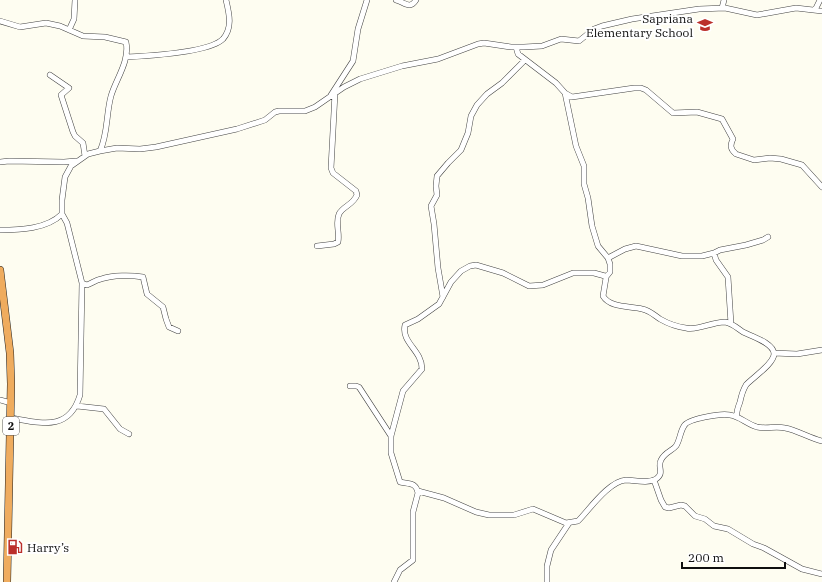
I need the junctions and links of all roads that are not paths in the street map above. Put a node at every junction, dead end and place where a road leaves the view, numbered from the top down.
1 (75, 0) edge
2 (226, 0) edge
3 (367, 0) edge
4 (396, 0) edge
5 (416, 0) edge
6 (724, 0) edge
7 (820, 0) edge
8 (722, 8) junction
9 (815, 10) junction
10 (822, 11) edge
11 (0, 21) edge
12 (69, 30) junction
13 (516, 48) junction
14 (126, 57) junction
15 (525, 60) junction
16 (50, 75) dead end
17 (335, 93) junction
18 (565, 94) junction
19 (330, 97) junction
20 (100, 151) junction
21 (85, 156) junction
22 (76, 161) junction
23 (0, 162) edge
24 (822, 187) edge
25 (62, 214) junction
26 (0, 230) edge
27 (768, 237) dead end
28 (317, 246) dead end
29 (714, 253) junction
30 (608, 258) junction
31 (0, 270) edge
32 (606, 277) junction
33 (82, 283) junction
34 (443, 297) junction
35 (731, 324) junction
36 (178, 331) dead end
37 (822, 350) edge
38 (774, 353) junction
39 (350, 386) dead end
40 (0, 400) edge
41 (12, 403) junction
42 (77, 406) junction
43 (737, 417) junction
44 (11, 418) junction
45 (129, 434) dead end
46 (391, 436) junction
47 (822, 441) edge
48 (654, 480) junction
49 (418, 491) junction
50 (569, 523) junction
51 (822, 574) edge
52 (6, 582) edge
53 (394, 582) edge
54 (547, 582) edge

1 - 12 street
2 - 14 street
3 - 19 street
4 - 5 street
6 - 8 street
7 - 9 street
8 - 9 street
8 - 13 street
9 - 10 street
11 - 12 street
12 - 14 street
13 - 15 street
13 - 17 street
14 - 20 street
15 - 18 street
15 - 34 street
16 - 21 street
17 - 19 street
17 - 28 street
18 - 24 street
18 - 30 street
19 - 20 street
20 - 21 street
21 - 22 street
22 - 23 street
22 - 25 street
25 - 26 street
25 - 33 street
27 - 29 street
29 - 30 street
29 - 35 street
30 - 32 street
31 - 41 highway, 2
32 - 34 street
32 - 35 street
33 - 36 street
33 - 42 street
34 - 46 street
35 - 38 street
37 - 38 street
38 - 43 street
39 - 46 street
40 - 41 street
41 - 44 highway, 2
42 - 44 street
42 - 45 street
43 - 47 street
43 - 48 street
44 - 52 highway, 2
46 - 49 street
48 - 50 street
48 - 51 street
49 - 50 street
49 - 53 street
50 - 54 street

